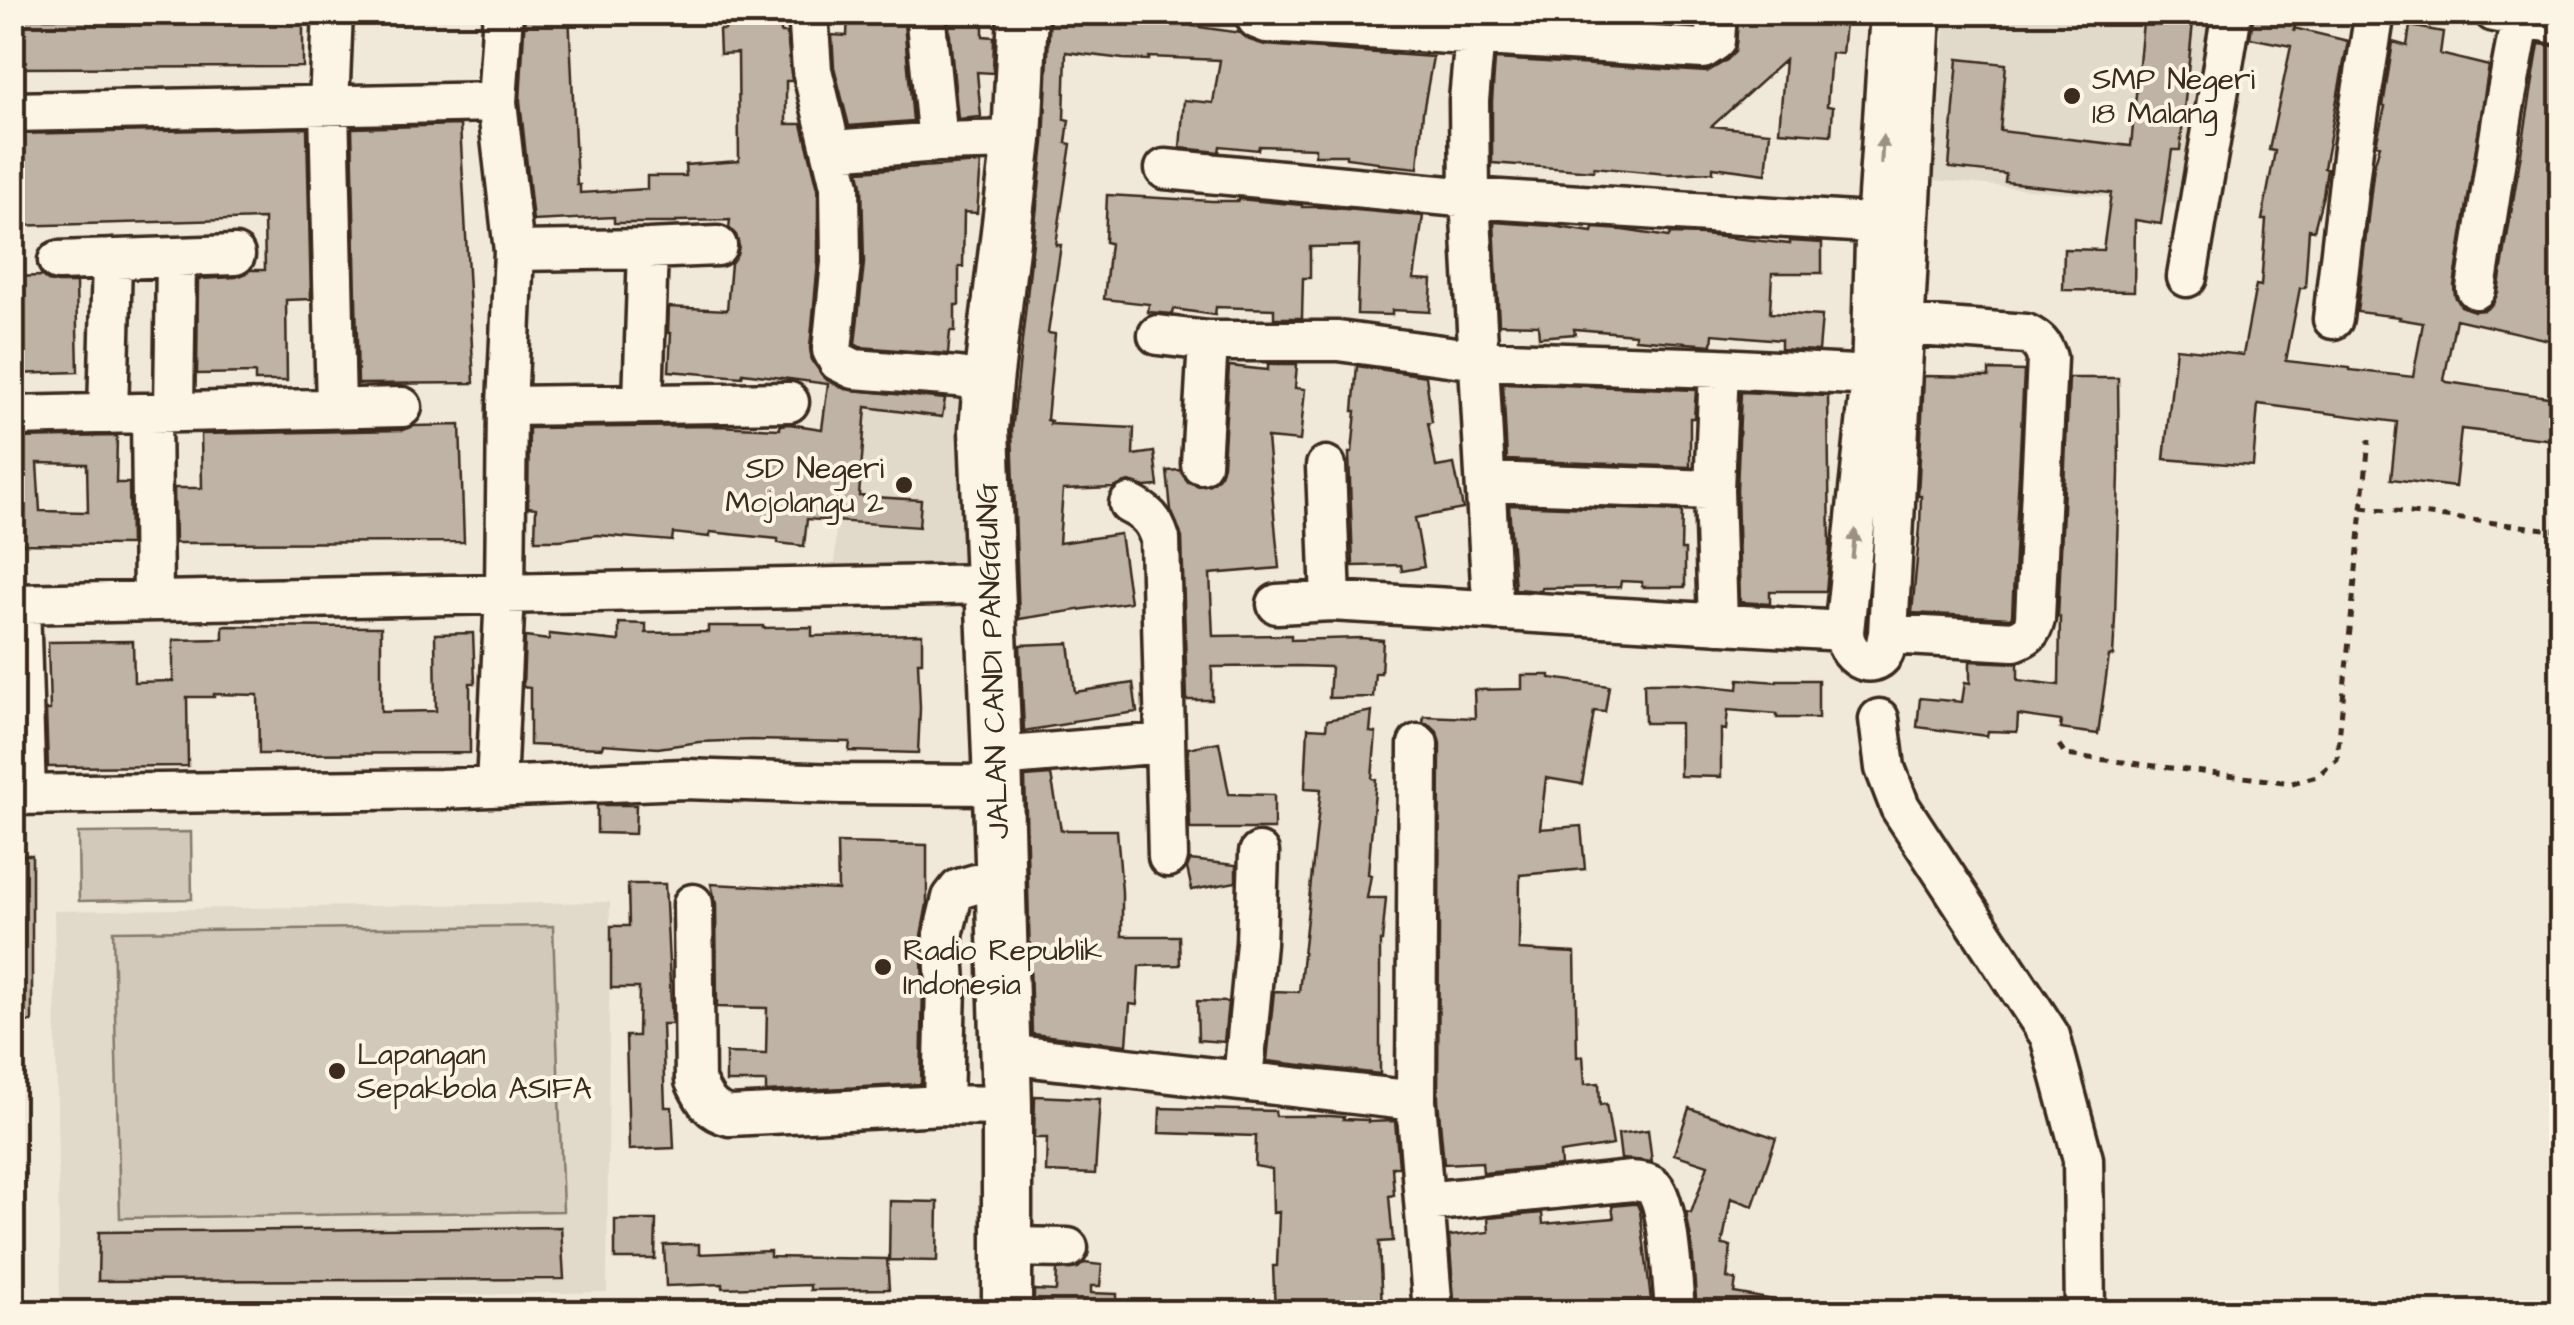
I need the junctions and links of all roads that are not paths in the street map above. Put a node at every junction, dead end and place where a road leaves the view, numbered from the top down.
1 (334, 12) edge
2 (503, 12) edge
3 (808, 12) edge
4 (925, 12) edge
5 (1023, 12) edge
6 (1253, 12) edge
7 (1717, 12) edge
8 (1890, 12) edge
9 (1921, 12) edge
10 (2232, 12) edge
11 (2375, 12) edge
12 (2512, 14) edge
13 (2562, 25) edge
14 (1475, 36) junction
15 (497, 102) junction
16 (329, 104) junction
17 (12, 112) edge
18 (1018, 140) junction
19 (938, 142) junction
20 (833, 150) junction
21 (1165, 169) dead end
22 (1470, 198) junction
23 (1893, 225) junction
24 (717, 246) dead end
25 (648, 249) junction
26 (514, 250) junction
27 (234, 255) dead end
28 (176, 258) junction
29 (112, 259) junction
30 (58, 261) dead end
31 (2186, 277) dead end
32 (2476, 289) dead end
33 (2333, 319) dead end
34 (1906, 326) junction
35 (1158, 335) dead end
36 (1208, 341) junction
37 (1478, 360) junction
38 (1720, 368) junction
39 (1887, 378) junction
40 (988, 382) junction
41 (643, 402) junction
42 (789, 402) dead end
43 (507, 406) junction
44 (402, 407) dead end
45 (336, 408) junction
46 (163, 413) junction
47 (108, 414) junction
48 (12, 416) edge
49 (1880, 449) junction
50 (1201, 464) dead end
51 (1326, 466) dead end
52 (1486, 482) junction
53 (1714, 490) junction
54 (1129, 504) dead end
55 (988, 584) junction
56 (505, 593) junction
57 (153, 601) junction
58 (1331, 601) junction
59 (16, 604) edge
60 (1277, 604) dead end
61 (1496, 611) junction
62 (1718, 624) junction
63 (1844, 631) junction
64 (1888, 634) junction
65 (1879, 719) dead end
66 (1164, 743) junction
67 (1418, 744) dead end
68 (997, 771) junction
69 (496, 786) junction
70 (19, 794) edge
71 (1259, 854) dead end
72 (1168, 858) dead end
73 (1000, 886) junction
74 (693, 904) dead end
75 (1005, 1054) junction
76 (1243, 1080) junction
77 (1416, 1101) junction
78 (943, 1105) junction
79 (1006, 1106) junction
80 (1425, 1202) junction
81 (1008, 1246) junction
82 (1068, 1248) dead end
83 (1007, 1312) edge
84 (1433, 1312) edge
85 (1675, 1312) edge
86 (2085, 1312) edge

1 - 16 street
2 - 15 street
3 - 20 street
4 - 19 street
5 - 18 main road, JALAN CANDI PANGGUNG
6 - 14 street
7 - 14 street
23 -> 8 street
9 - 23 street
10 - 31 street
11 - 33 street
12 - 13 street
12 - 32 street
14 - 22 street
15 - 16 street
15 - 26 street
16 - 17 street
16 - 45 street
18 - 19 street
18 - 40 main road, JALAN CANDI PANGGUNG
19 - 20 street
20 - 40 street
21 - 22 street
22 - 23 street
22 - 37 street
23 - 34 street
23 - 39 street
24 - 25 street
25 - 26 street
25 - 41 street
26 - 43 street
27 - 28 street
28 - 29 street
28 - 46 street
29 - 30 street
29 - 47 street
34 - 39 street
34 - 64 street
35 - 36 street
36 - 37 street
36 - 50 street
37 - 38 street
37 - 52 street
38 - 39 street
38 - 53 street
39 - 49 street
40 - 55 main road, JALAN CANDI PANGGUNG
41 - 42 street
41 - 43 street
43 - 56 street
44 - 45 street
45 - 46 street
46 - 47 street
46 - 57 street
47 - 48 street
63 -> 49 street
49 - 64 street
51 - 58 street
52 - 53 street
52 - 61 street
53 - 62 street
54 - 66 street
55 - 56 street
55 - 68 main road, JALAN CANDI PANGGUNG
56 - 57 street
56 - 69 street
57 - 59 street
58 - 60 street
58 - 61 street
59 - 70 street
61 - 62 street
62 - 63 street
63 - 64 street
65 - 86 street
66 - 68 street
66 - 72 street
67 - 77 street
68 - 69 street
68 - 73 main road, JALAN CANDI PANGGUNG
69 - 70 street
71 - 76 street
73 - 75 main road, JALAN CANDI PANGGUNG
73 - 78 street
74 - 78 street
75 - 76 street
75 - 79 main road, JALAN CANDI PANGGUNG
76 - 77 street
77 - 80 street
78 - 79 street
79 - 81 main road, JALAN CANDI PANGGUNG
80 - 84 street
80 - 85 street
81 - 82 street
81 - 83 main road, JALAN CANDI PANGGUNG

